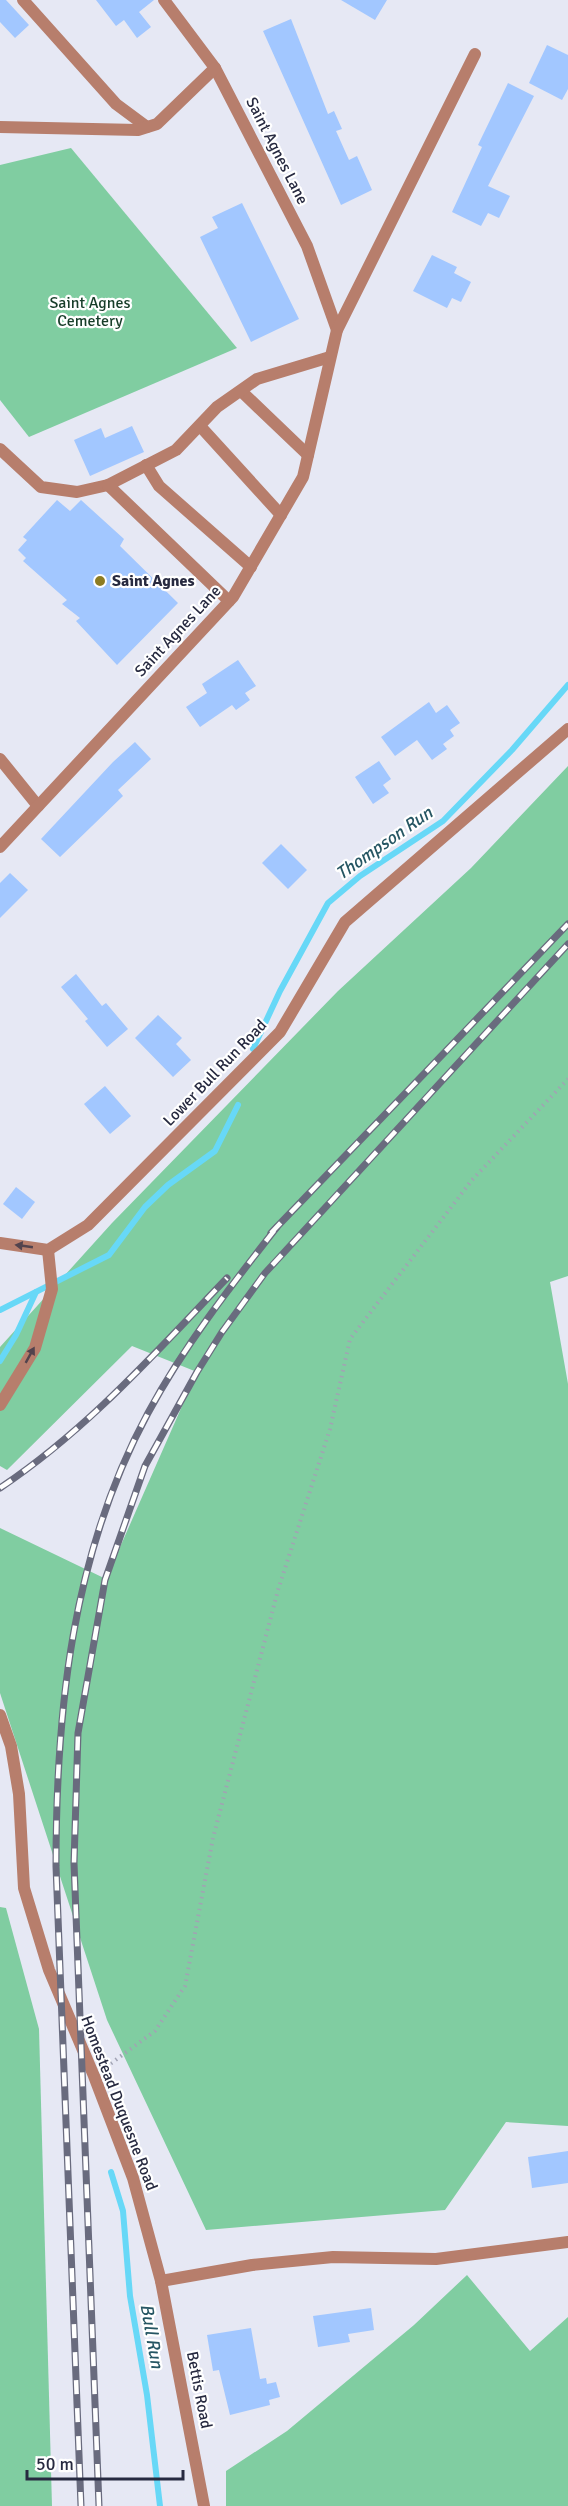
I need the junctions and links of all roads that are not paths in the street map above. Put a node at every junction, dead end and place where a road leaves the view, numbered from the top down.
1 (23, 0) edge
2 (164, 0) edge
3 (475, 54) dead end
4 (215, 68) junction
5 (0, 127) edge
6 (147, 127) junction
7 (337, 330) junction
8 (330, 357) junction
9 (241, 391) junction
10 (200, 426) junction
11 (0, 449) edge
12 (308, 455) junction
13 (146, 465) junction
14 (108, 485) junction
15 (280, 515) junction
16 (251, 567) junction
17 (229, 601) junction
18 (568, 729) edge
19 (0, 759) edge
20 (38, 806) junction
21 (0, 847) edge
22 (0, 1243) edge
23 (48, 1250) junction
24 (0, 1405) edge
25 (0, 1714) edge
26 (6, 1743) edge
27 (568, 2242) edge
28 (161, 2281) junction
29 (204, 2506) edge

1 - 6 street
2 - 4 street, Saint Agnes Lane
3 - 7 street, Saint Agnes Lane
4 - 6 street
4 - 7 street, Saint Agnes Lane
5 - 6 street
7 - 8 street, Saint Agnes Lane
8 - 9 street
8 - 12 street, Saint Agnes Lane
9 - 10 street
9 - 12 street
10 - 13 street
10 - 15 street
11 - 14 street
12 - 15 street, Saint Agnes Lane
13 - 14 street
13 - 16 street
14 - 17 street
15 - 16 street, Saint Agnes Lane
16 - 17 street, Saint Agnes Lane
17 - 20 street, Saint Agnes Lane
18 - 23 street, Lower Bull Run Road
19 - 20 street
20 - 21 street, Saint Agnes Lane
23 -> 22 street
24 -> 23 street
25 - 26 street, Homestead Duquesne Road
26 - 28 street, Homestead Duquesne Road
27 - 28 street
28 - 29 street, Bettis Road

